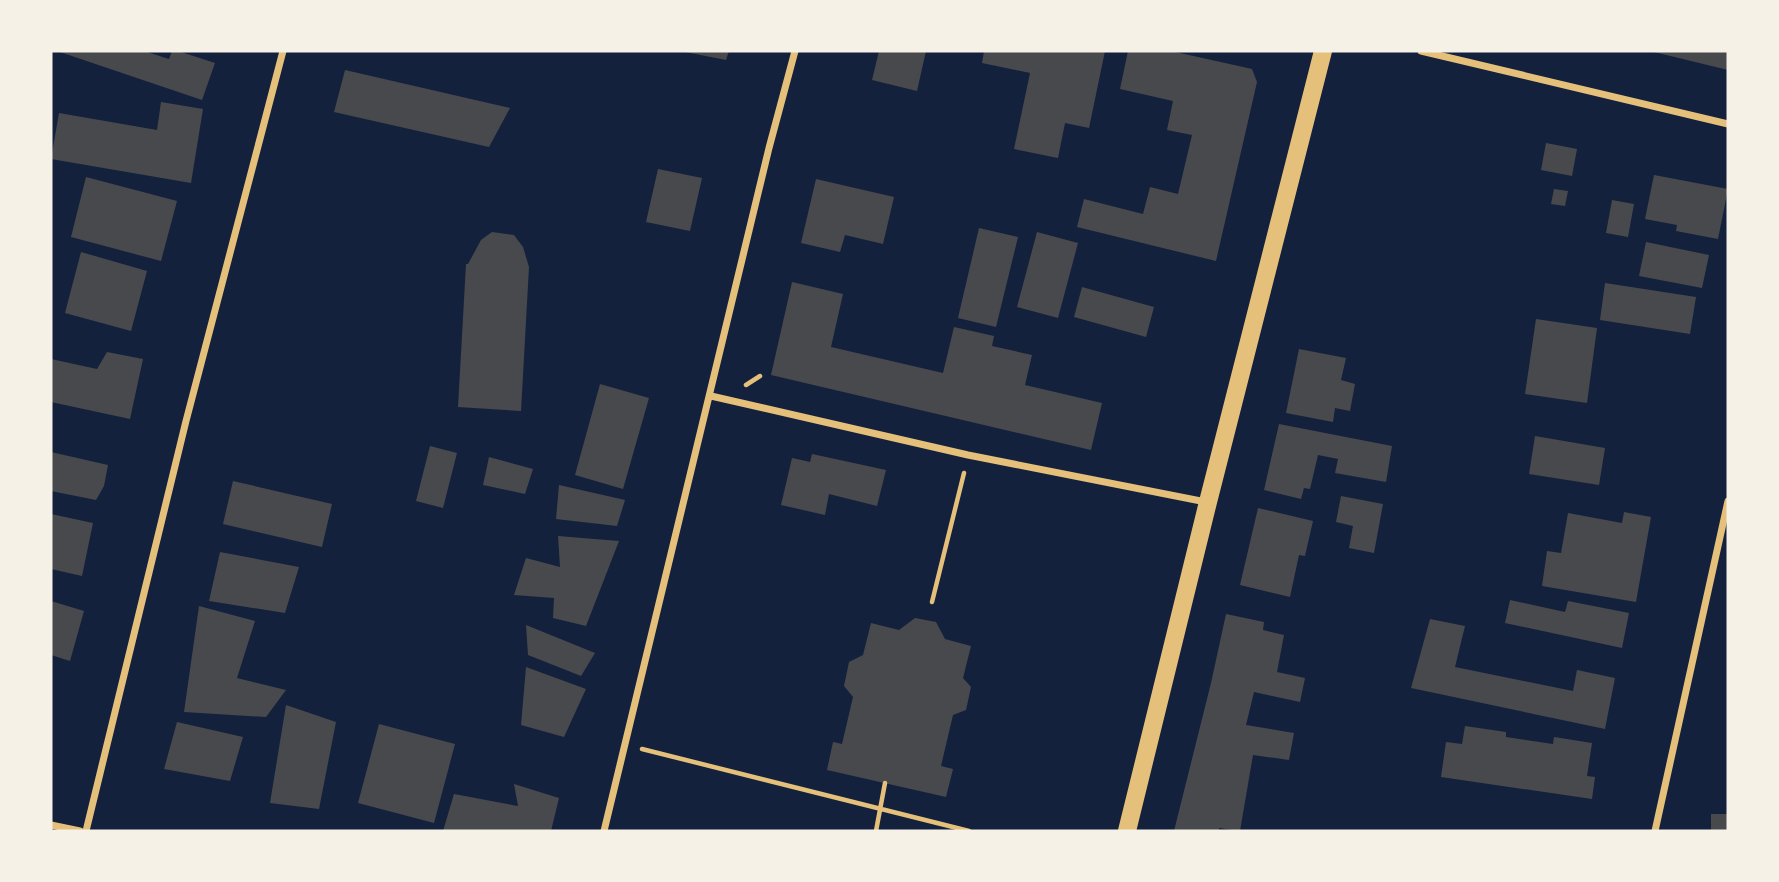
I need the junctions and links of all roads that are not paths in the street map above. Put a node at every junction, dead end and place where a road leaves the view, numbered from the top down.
1 (283, 51) edge
2 (795, 51) edge
3 (1323, 51) edge
4 (1421, 51) edge
5 (1728, 124) edge
6 (711, 396) junction
7 (1728, 501) edge
8 (1208, 502) junction
9 (51, 825) edge
10 (80, 831) edge
11 (86, 831) edge
12 (604, 831) edge
13 (1127, 831) edge
14 (1655, 831) edge

1 - 11 street
2 - 6 street
3 - 8 main road
4 - 5 street
6 - 8 street
6 - 12 street
7 - 14 street
8 - 13 main road
9 - 10 street

